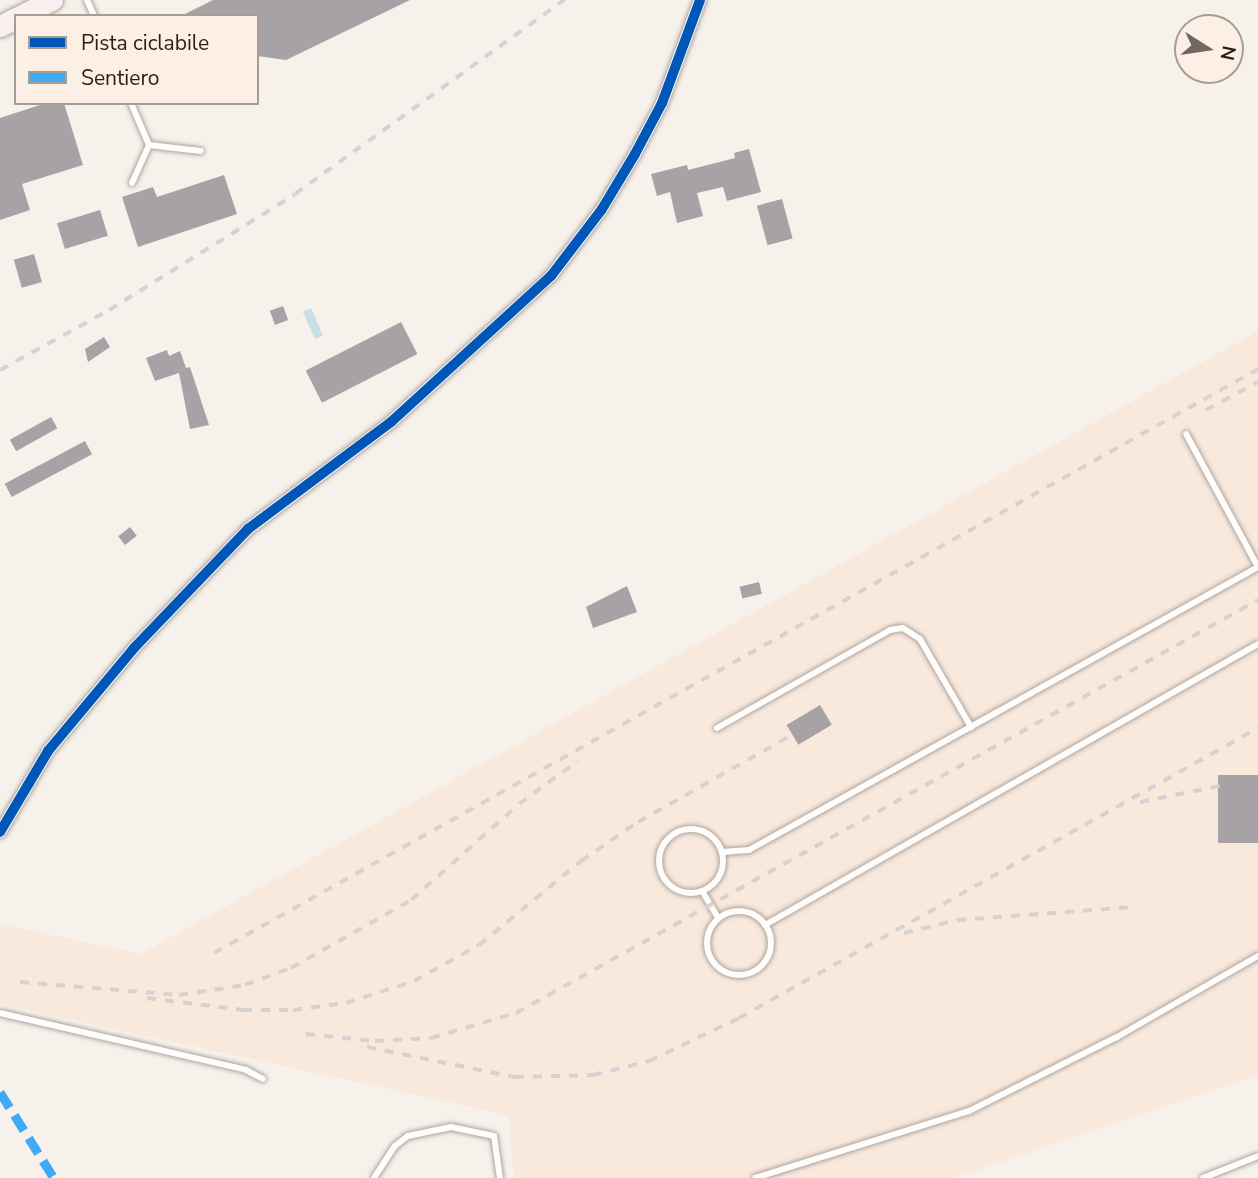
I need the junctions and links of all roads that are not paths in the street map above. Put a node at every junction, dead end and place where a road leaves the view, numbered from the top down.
1 (52, 0) edge
2 (700, 0) edge
3 (24, 14) edge
4 (132, 105) edge
5 (149, 145) junction
6 (201, 151) dead end
7 (132, 183) dead end
8 (1186, 434) dead end
9 (1258, 644) edge
10 (971, 727) junction
11 (717, 728) dead end
12 (0, 832) edge
13 (722, 852) junction
14 (702, 891) junction
15 (718, 918) junction
16 (765, 925) junction
17 (1258, 956) edge
18 (0, 1013) edge
19 (263, 1079) dead end
20 (1258, 1156) edge
21 (374, 1178) edge
22 (500, 1178) edge
23 (755, 1178) edge
24 (1203, 1178) edge

1 - 3 main road
2 - 12 street
4 - 5 lane
5 - 6 lane
5 - 7 lane
8 - 10 lane
9 - 16 lane
10 - 11 lane
10 - 13 lane
13 - 14 lane
13 - 14 lane
14 - 15 lane
15 - 16 lane
15 - 16 lane
17 - 23 lane
18 - 19 lane
20 - 24 lane
21 - 22 lane

